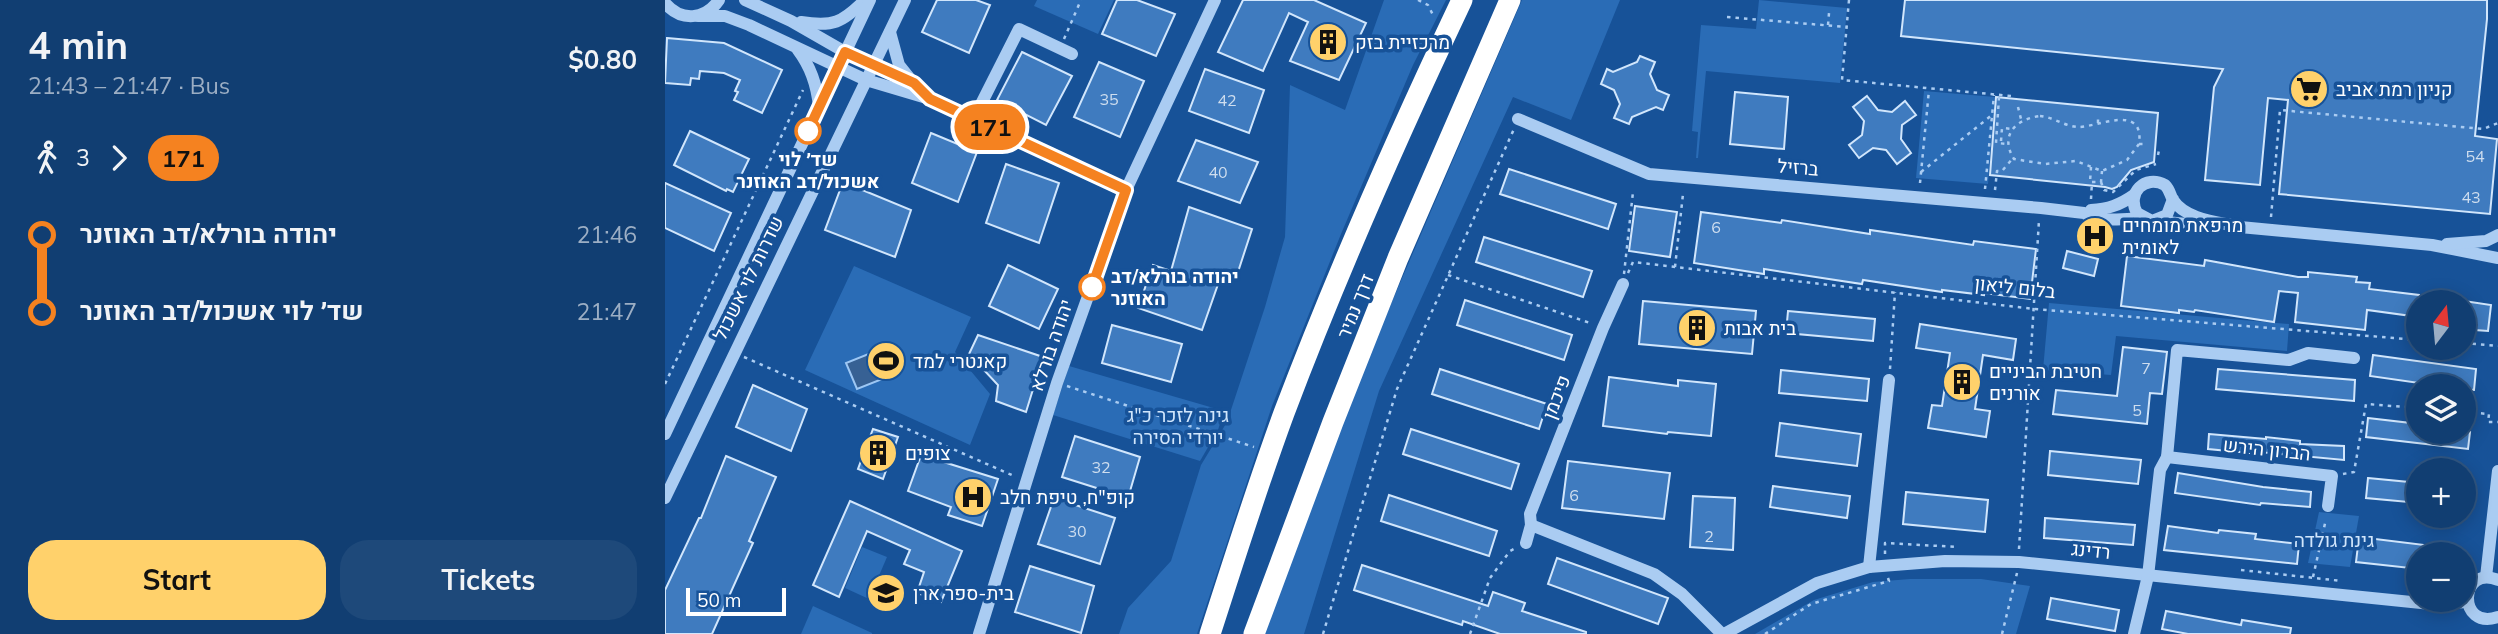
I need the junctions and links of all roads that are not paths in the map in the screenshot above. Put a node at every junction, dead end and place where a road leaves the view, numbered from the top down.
1 (719, 0) edge
2 (745, 0) edge
3 (868, 0) edge
4 (905, 0) edge
5 (1215, 0) edge
6 (1462, 0) edge
7 (1510, 0) edge
8 (665, 3) edge
9 (671, 13) edge
10 (698, 16) junction
11 (792, 21) junction
12 (890, 32) junction
13 (796, 47) junction
14 (1066, 51) road end
15 (845, 52) junction
16 (873, 65) junction
17 (838, 67) junction
18 (866, 80) junction
19 (914, 83) junction
20 (930, 99) junction
21 (819, 107) junction
22 (1518, 119) road end
23 (974, 120) junction
24 (1126, 190) junction
25 (2134, 195) junction
26 (2173, 199) junction
27 (2084, 213) junction
28 (2141, 218) junction
29 (2157, 221) junction
30 (2240, 227) junction
31 (2498, 235) edge
32 (2433, 246) junction
33 (2498, 252) edge
34 (2498, 258) edge
35 (1623, 284) road end
36 (2354, 358) dead end
37 (1889, 380) road end
38 (665, 434) edge
39 (2167, 457) junction
40 (2498, 471) edge
41 (665, 498) edge
42 (2329, 506) road end
43 (1531, 525) junction
44 (1526, 543) road end
45 (1869, 567) junction
46 (2148, 576) junction
47 (2492, 579) edge
48 (2406, 601) edge
49 (2472, 612) edge
50 (2494, 618) edge
51 (979, 634) edge
52 (1210, 634) edge
53 (1254, 634) edge
54 (1723, 634) edge
55 (2134, 634) edge
56 (2489, 634) edge

1 - 10 street
2 - 11 street
3 - 11 street
3 - 15 street, שדרות לוי אשכול
4 - 12 street, שדרות לוי אשכול
5 - 24 street, יהודה בורלא
6 - 52 highway, דרך נמיר
7 - 53 highway, דרך נמיר
8 - 9 street
9 - 10 street
10 - 13 street
11 - 15 street
12 - 16 street, שדרות לוי אשכול
12 - 19 street
13 - 17 street
13 - 21 street
14 - 23 street
15 - 16 street
15 - 17 street, שדרות לוי אשכול
16 - 18 street, שדרות לוי אשכול
16 - 19 street
17 - 18 street
17 - 21 street, שדרות לוי אשכול
18 - 20 street
18 - 41 street, שדרות לוי אשכול
19 - 20 street
20 - 23 street
21 - 38 street, שדרות לוי אשכול
22 - 27 street, ברזיל
23 - 24 street
24 - 51 street, יהודה בורלא
25 - 26 street
25 - 27 street, ברזיל
25 - 28 street
26 - 29 street
26 - 30 street
27 - 28 street, ברזיל
28 - 29 street
29 - 30 street
30 - 32 street
31 - 32 street
31 - 33 street
32 - 34 street
35 - 43 street, פיכמן
36 - 39 street
37 - 45 street
39 - 42 street, הברון הירש
39 - 46 street
40 - 47 street
43 - 44 street, פיכמן
43 - 54 street
45 - 46 street, רדינג
45 - 54 street, רדינג
46 - 48 street, רדינג
46 - 55 street
49 - 50 street
50 - 56 street

